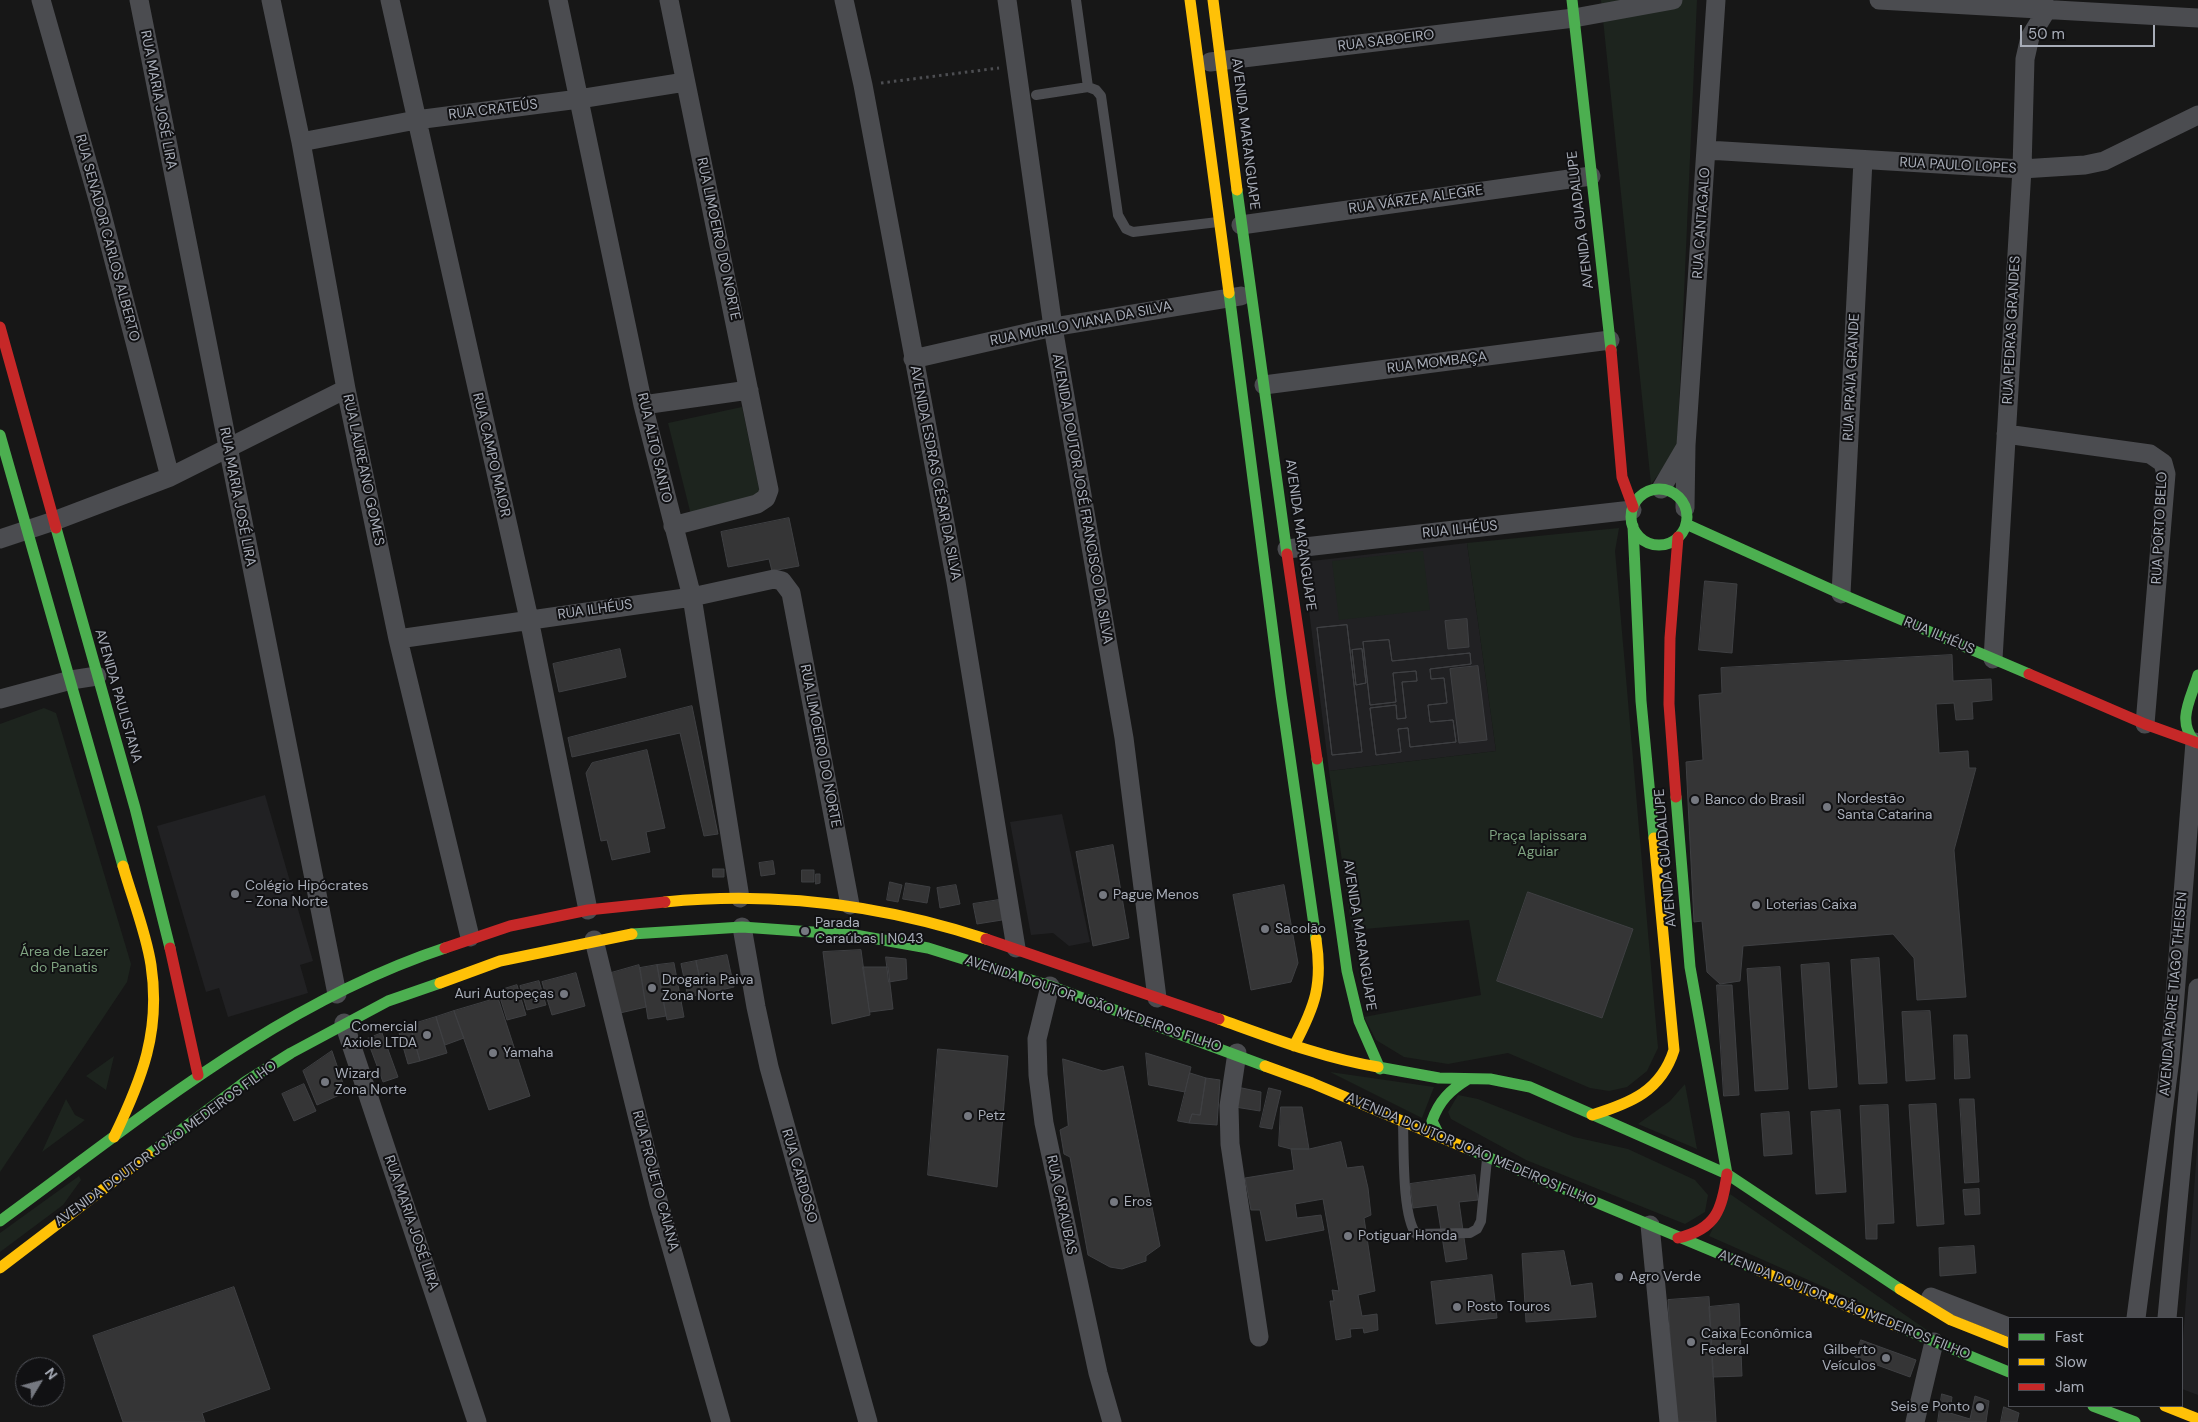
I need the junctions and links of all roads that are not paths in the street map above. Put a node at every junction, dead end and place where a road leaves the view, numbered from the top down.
1 (41, 0) edge
2 (138, 0) edge
3 (271, 0) edge
4 (390, 0) edge
5 (558, 0) edge
6 (669, 0) edge
7 (844, 0) edge
8 (1007, 0) edge
9 (1076, 0) edge
10 (1190, 0) edge
11 (1213, 0) edge
12 (1673, 0) edge
13 (1716, 0) edge
14 (1879, 0) edge
15 (2048, 8) junction
16 (1573, 9) edge
17 (2198, 18) edge
18 (1220, 61) junction
19 (1199, 64) junction
20 (685, 82) junction
21 (1088, 87) junction
22 (1036, 95) dead end
23 (579, 99) junction
24 (2198, 115) edge
25 (416, 120) junction
26 (301, 142) junction
27 (1707, 150) junction
28 (1864, 160) junction
29 (2022, 169) junction
30 (1591, 176) junction
31 (1219, 222) junction
32 (1241, 225) junction
33 (1250, 294) junction
34 (1230, 297) junction
35 (0, 327) edge
36 (1053, 327) junction
37 (1610, 340) junction
38 (913, 359) junction
39 (1264, 385) junction
40 (346, 389) junction
41 (749, 390) junction
42 (643, 405) junction
43 (2006, 434) junction
44 (0, 435) edge
45 (1620, 436) junction
46 (1686, 445) junction
47 (228, 450) junction
48 (1634, 459) dead end
49 (1252, 461) junction
50 (170, 477) junction
51 (1655, 487) junction
52 (1633, 515) junction
53 (1685, 516) junction
54 (54, 521) junction
55 (673, 526) junction
56 (26, 530) junction
57 (1678, 537) junction
58 (0, 539) edge
59 (1287, 549) junction
60 (788, 587) joint
61 (1841, 594) junction
62 (692, 597) junction
63 (529, 619) junction
64 (398, 639) junction
65 (1993, 658) junction
66 (2198, 675) edge
67 (97, 676) junction
68 (71, 680) junction
69 (0, 699) edge
70 (2145, 724) junction
71 (2196, 743) edge
72 (112, 823) junction
73 (766, 888) dead end
74 (1659, 889) junction
75 (809, 891) dead end
76 (745, 898) junction
77 (821, 900) junction
78 (850, 905) junction
79 (588, 910) junction
80 (742, 927) junction
81 (470, 937) junction
82 (594, 940) junction
83 (1330, 942) junction
84 (1016, 948) junction
85 (1690, 968) junction
86 (1050, 986) junction
87 (2198, 988) edge
88 (182, 993) junction
89 (337, 994) junction
90 (1157, 998) junction
91 (344, 1023) junction
92 (1294, 1046) junction
93 (1237, 1053) junction
94 (1380, 1069) junction
95 (198, 1075) junction
96 (1468, 1079) junction
97 (199, 1088) dead end
98 (196, 1104) dead end
99 (1592, 1115) junction
100 (1402, 1123) junction
101 (114, 1137) junction
102 (1440, 1137) junction
103 (1488, 1156) junction
104 (1727, 1174) junction
105 (80, 1206) junction
106 (0, 1220) edge
107 (1650, 1225) junction
108 (1678, 1238) junction
109 (0, 1268) edge
110 (1891, 1282) junction
111 (2136, 1317) edge
112 (2167, 1317) edge
113 (2008, 1327) edge
114 (1259, 1337) dead end
115 (1934, 1342) junction
116 (2008, 1344) edge
117 (2008, 1372) edge
118 (2095, 1407) edge
119 (2168, 1407) edge
120 (2116, 1418) edge
121 (2198, 1419) edge
122 (478, 1422) edge
123 (721, 1422) edge
124 (868, 1422) edge
125 (1112, 1422) edge
126 (1669, 1422) edge
127 (1915, 1422) edge
128 (2135, 1422) edge

1 - 50 street, RUA SENADOR CARLOS ALBERTO
2 - 47 street, RUA MARIA JOSÉ LIRA
3 - 26 street, RUA LAUREANO GOMES
4 - 25 street, RUA CAMPO MAIOR
5 - 23 street, RUA ALTO SANTO
6 - 20 street, RUA LIMOEIRO DO NORTE
7 - 38 street, AVENIDA ESDRAS CÉSAR DA SILVA
8 - 36 street, AVENIDA DOUTOR JOSÉ FRANCISCO DA SILVA
9 - 21 lane
10 - 19 main road, AVENIDA MARANGUAPE
11 - 18 main road, AVENIDA MARANGUAPE
12 - 16 street, RUA SABOEIRO
13 - 27 street, RUA CANTAGALO
14 - 15 street
15 - 17 street
15 - 29 street, RUA PEDRAS GRANDES
16 - 18 street, RUA SABOEIRO
16 - 30 main road, AVENIDA GUADALUPE
18 - 19 street, RUA SABOEIRO
18 - 32 main road, AVENIDA MARANGUAPE
19 - 31 main road, AVENIDA MARANGUAPE
20 - 23 street, RUA CRATEÚS
20 - 41 street, RUA LIMOEIRO DO NORTE
21 - 22 lane
21 - 31 lane
23 - 25 street, RUA CRATEÚS
23 - 42 street, RUA ALTO SANTO
24 - 29 street, RUA PAULO LOPES
25 - 26 street, RUA CRATEÚS
25 - 63 street, RUA CAMPO MAIOR
26 - 40 street, RUA LAUREANO GOMES
27 - 28 street, RUA PAULO LOPES
27 - 46 street, RUA CANTAGALO
28 - 29 street, RUA PAULO LOPES
28 - 61 street, RUA PRAIA GRANDE
29 - 43 street, RUA PEDRAS GRANDES
30 - 32 street, RUA VÁRZEA ALEGRE
30 - 37 main road, AVENIDA GUADALUPE
31 - 34 main road, AVENIDA MARANGUAPE
32 - 33 main road, AVENIDA MARANGUAPE
33 - 34 street, RUA MURILO VIANA DA SILVA
33 - 39 main road, AVENIDA MARANGUAPE
34 - 36 street, RUA MURILO VIANA DA SILVA
34 - 49 main road, AVENIDA MARANGUAPE
35 - 54 main road, AVENIDA PAULISTANA
36 - 38 street, RUA MURILO VIANA DA SILVA
36 - 90 street, AVENIDA DOUTOR JOSÉ FRANCISCO DA SILVA
37 - 39 street, RUA MOMBAÇA
37 - 45 main road, AVENIDA GUADALUPE
38 - 84 street, AVENIDA ESDRAS CÉSAR DA SILVA
39 - 59 main road, AVENIDA MARANGUAPE
40 - 47 street
40 - 64 street, RUA LAUREANO GOMES
41 - 42 street
41 - 55 street, RUA LIMOEIRO DO NORTE
42 - 55 street, RUA ALTO SANTO
43 - 65 street, RUA PEDRAS GRANDES
43 - 70 street, RUA PORTO BELO
44 - 56 main road
45 - 48 main road, AVENIDA GUADALUPE
45 - 52 main road, AVENIDA GUADALUPE
46 - 51 street, RUA CANTAGALO
46 - 53 street, RUA CANTAGALO
47 - 50 street
47 - 89 street, RUA MARIA JOSÉ LIRA
49 - 59 main road
49 - 83 main road, AVENIDA MARANGUAPE
50 - 54 street
51 - 52 main road
51 - 53 main road
52 - 57 main road
52 - 59 street, RUA ILHÉUS
52 - 74 main road, AVENIDA GUADALUPE
53 - 57 main road
53 - 61 main road, RUA ILHÉUS
54 - 56 street
54 - 67 main road, AVENIDA PAULISTANA
55 - 62 street, RUA ALTO SANTO
56 - 58 street
56 - 68 main road
57 - 85 main road, AVENIDA GUADALUPE
59 - 83 main road, AVENIDA MARANGUAPE
60 - 62 street, RUA ILHÉUS
60 - 78 street, RUA LIMOEIRO DO NORTE
61 - 65 main road, RUA ILHÉUS
62 - 63 street, RUA ILHÉUS
62 - 76 street, RUA ALTO SANTO
63 - 64 street, RUA ILHÉUS
63 - 79 street, RUA CAMPO MAIOR
64 - 81 street, RUA LAUREANO GOMES
65 - 70 main road, RUA ILHÉUS
66 - 71 main road
67 - 68 street
67 - 88 main road, AVENIDA PAULISTANA
68 - 69 street
68 - 72 main road
70 - 71 main road, RUA ILHÉUS
71 - 111 street, AVENIDA PADRE TIAGO THEISEN
72 - 88 main road
72 - 101 main road
73 - 76 lane
74 - 85 main road
74 - 99 main road, AVENIDA GUADALUPE
75 - 77 lane
76 - 77 main road, AVENIDA DOUTOR JOÃO MEDEIROS FILHO
76 - 79 main road, AVENIDA DOUTOR JOÃO MEDEIROS FILHO
77 - 78 main road, AVENIDA DOUTOR JOÃO MEDEIROS FILHO
78 - 84 main road, AVENIDA DOUTOR JOÃO MEDEIROS FILHO
79 - 81 main road, AVENIDA DOUTOR JOÃO MEDEIROS FILHO
80 - 82 main road, AVENIDA DOUTOR JOÃO MEDEIROS FILHO
80 - 86 main road, AVENIDA DOUTOR JOÃO MEDEIROS FILHO
80 - 124 street, RUA CARDOSO
81 - 89 main road, AVENIDA DOUTOR JOÃO MEDEIROS FILHO
82 - 91 main road, AVENIDA DOUTOR JOÃO MEDEIROS FILHO
82 - 123 street, RUA PROJETO CAIANA
83 - 92 main road, AVENIDA MARANGUAPE
83 - 94 main road, AVENIDA MARANGUAPE
84 - 90 main road, AVENIDA DOUTOR JOÃO MEDEIROS FILHO
85 - 104 main road, AVENIDA GUADALUPE
86 - 93 main road, AVENIDA DOUTOR JOÃO MEDEIROS FILHO
86 - 125 street, RUA CARAUBAS
87 - 112 street, AVENIDA PADRE TIAGO THEISEN
88 - 95 main road, AVENIDA PAULISTANA
89 - 95 main road, AVENIDA DOUTOR JOÃO MEDEIROS FILHO
90 - 92 main road, AVENIDA DOUTOR JOÃO MEDEIROS FILHO
91 - 105 main road, AVENIDA DOUTOR JOÃO MEDEIROS FILHO
91 - 122 street, RUA MARIA JOSÉ LIRA
92 - 94 main road, AVENIDA DOUTOR JOÃO MEDEIROS FILHO
93 - 100 main road, AVENIDA DOUTOR JOÃO MEDEIROS FILHO
93 - 114 street
94 - 96 main road, AVENIDA DOUTOR JOÃO MEDEIROS FILHO
95 - 97 main road, AVENIDA PAULISTANA
95 - 101 main road, AVENIDA DOUTOR JOÃO MEDEIROS FILHO
96 - 99 main road, AVENIDA DOUTOR JOÃO MEDEIROS FILHO
96 - 102 main road
98 - 105 main road
99 - 104 main road, AVENIDA DOUTOR JOÃO MEDEIROS FILHO
100 - 102 main road, AVENIDA DOUTOR JOÃO MEDEIROS FILHO
100 - 103 lane
101 - 106 main road, AVENIDA DOUTOR JOÃO MEDEIROS FILHO
102 - 103 main road, AVENIDA DOUTOR JOÃO MEDEIROS FILHO
103 - 107 main road, AVENIDA DOUTOR JOÃO MEDEIROS FILHO
104 - 108 main road
104 - 110 main road, AVENIDA DOUTOR JOÃO MEDEIROS FILHO
105 - 109 main road, AVENIDA DOUTOR JOÃO MEDEIROS FILHO
107 - 108 main road, AVENIDA DOUTOR JOÃO MEDEIROS FILHO
107 - 126 street
108 - 115 main road, AVENIDA DOUTOR JOÃO MEDEIROS FILHO
110 - 113 street, AVENIDA DOUTOR JOÃO MEDEIROS FILHO
110 - 116 main road, AVENIDA DOUTOR JOÃO MEDEIROS FILHO
115 - 117 main road, AVENIDA DOUTOR JOÃO MEDEIROS FILHO
115 - 127 street
118 - 120 main road
119 - 121 main road
120 - 128 main road

